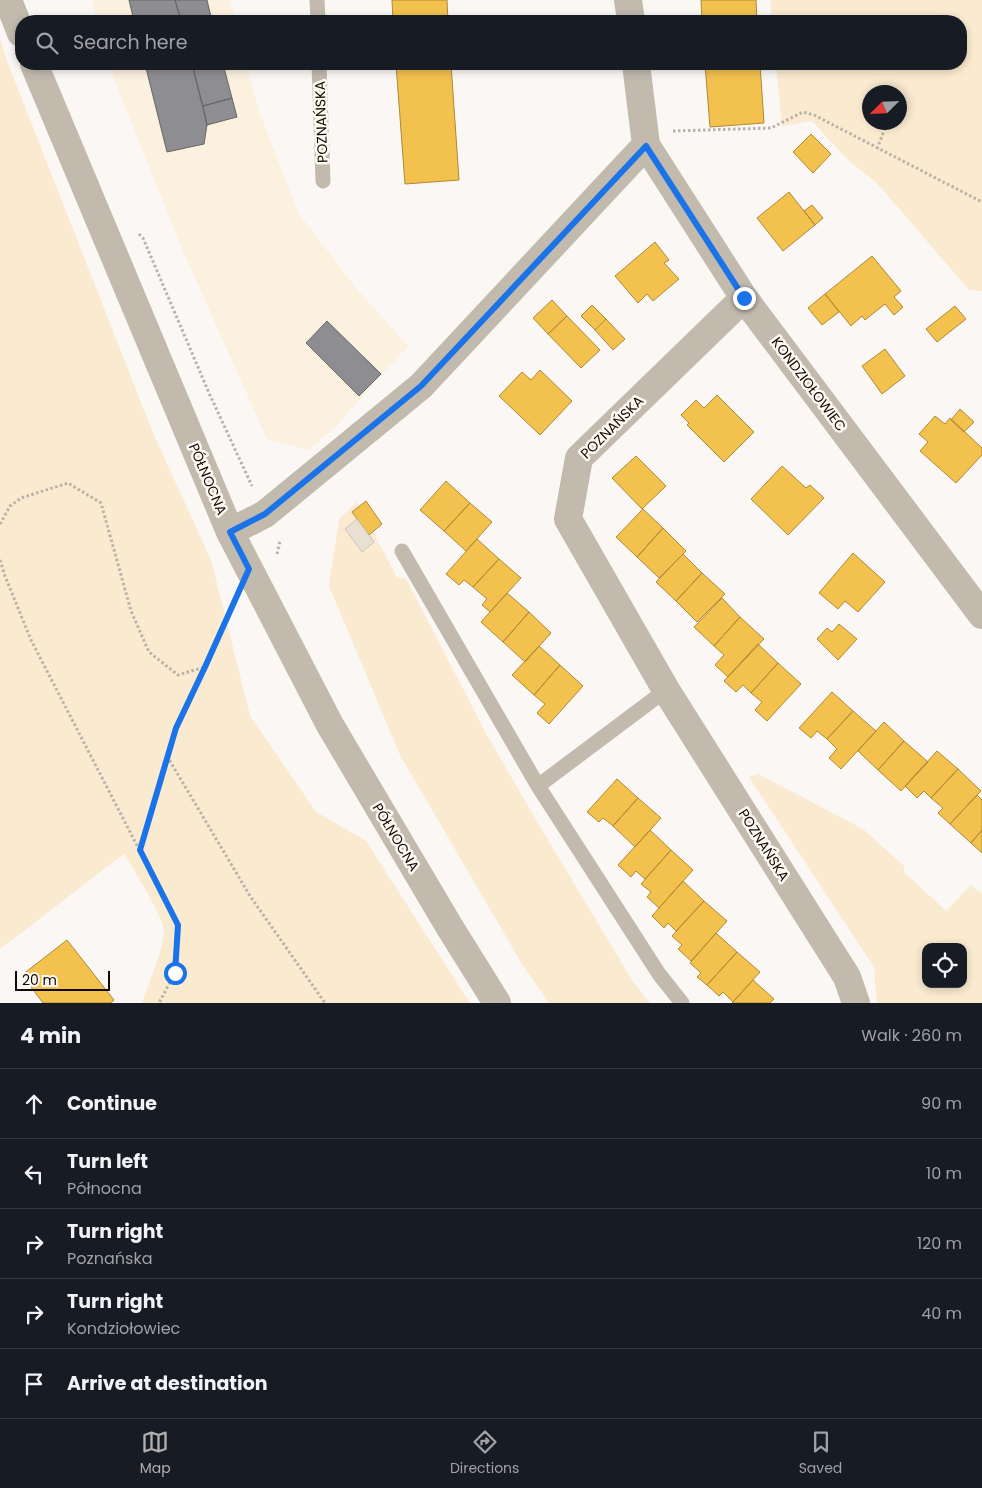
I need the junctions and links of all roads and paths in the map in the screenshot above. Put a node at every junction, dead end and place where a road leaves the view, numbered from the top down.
1 (8, 0) edge
2 (317, 0) edge
3 (628, 0) edge
4 (318, 15) edge
5 (629, 15) edge
6 (15, 18) edge
7 (37, 70) edge
8 (319, 70) edge
9 (637, 70) edge
10 (884, 130) edge
11 (645, 138) junction
12 (877, 149) junction
13 (323, 181) dead end
14 (982, 202) edge
15 (744, 298) junction
16 (0, 524) edge
17 (230, 532) junction
18 (402, 551) dead end
19 (0, 560) edge
20 (249, 569) junction
21 (982, 616) edge
22 (205, 667) junction
23 (666, 690) junction
24 (168, 756) junction
25 (538, 786) junction
26 (140, 850) junction
27 (159, 1003) edge
28 (325, 1003) edge
29 (497, 1003) edge
30 (682, 1003) edge
31 (856, 1003) edge

1 - 6 street
2 - 4 lane
3 - 5 street
7 - 17 street, PÓŁNOCNA
8 - 13 lane, POZNAŃSKA
9 - 11 street
10 - 12 path
11 - 12 path
11 - 15 street, KONDZIOŁOWIEC
11 - 17 street
12 - 14 path
15 - 21 street, KONDZIOŁOWIEC
15 - 23 street, POZNAŃSKA
16 - 22 path
17 - 20 street, PÓŁNOCNA
18 - 25 lane
19 - 26 path
20 - 22 path
20 - 29 street, PÓŁNOCNA
22 - 24 path
23 - 25 lane
23 - 31 street, POZNAŃSKA
24 - 26 path
24 - 28 path
25 - 30 lane
26 - 27 path

